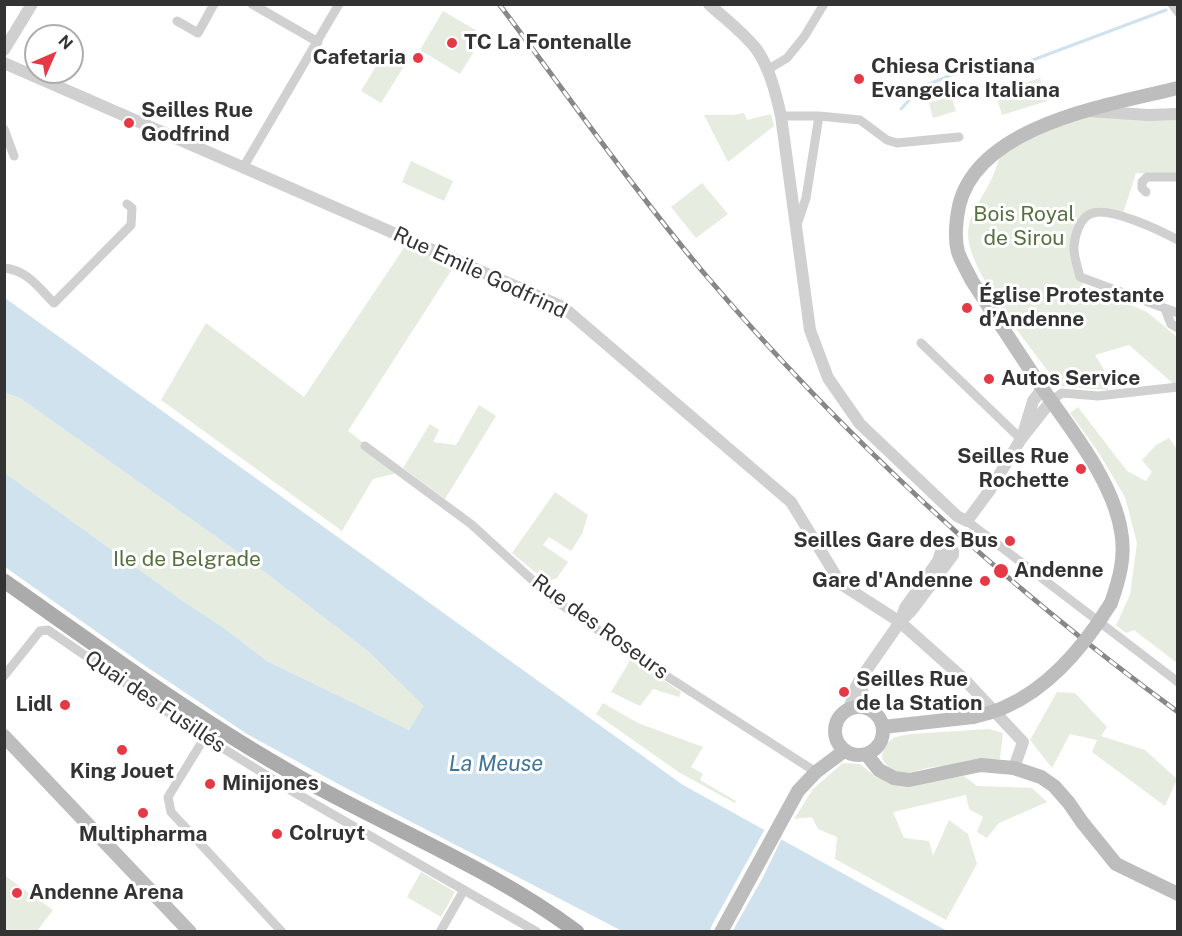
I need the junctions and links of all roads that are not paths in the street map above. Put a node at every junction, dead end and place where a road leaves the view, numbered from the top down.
1 (32, 4) edge
2 (214, 4) edge
3 (339, 4) edge
4 (709, 4) edge
5 (824, 4) edge
6 (1172, 4) edge
7 (253, 5) edge
8 (1178, 12) edge
9 (177, 21) dead end
10 (318, 42) junction
11 (4, 51) edge
12 (4, 63) edge
13 (767, 70) junction
14 (1178, 88) edge
15 (1085, 111) junction
16 (1178, 114) edge
17 (781, 116) junction
18 (819, 116) junction
19 (4, 129) edge
20 (958, 138) dead end
21 (14, 156) dead end
22 (244, 166) junction
23 (1178, 177) edge
24 (1146, 192) dead end
25 (127, 204) dead end
26 (797, 227) junction
27 (1178, 240) edge
28 (4, 268) edge
29 (1166, 309) junction
30 (1178, 314) edge
31 (1178, 328) edge
32 (921, 343) dead end
33 (1178, 387) edge
34 (1043, 388) junction
35 (1052, 401) junction
36 (1021, 439) junction
37 (365, 446) dead end
38 (967, 521) junction
39 (4, 580) edge
40 (900, 622) junction
41 (4, 676) edge
42 (861, 678) junction
43 (1178, 682) edge
44 (849, 709) junction
45 (869, 710) junction
46 (883, 726) junction
47 (4, 736) edge
48 (205, 738) junction
49 (844, 751) junction
50 (866, 754) junction
51 (1014, 768) junction
52 (816, 772) junction
53 (464, 890) junction
54 (1178, 894) edge
55 (187, 931) edge
56 (282, 932) edge
57 (440, 932) edge
58 (537, 932) edge
59 (577, 932) edge
60 (721, 932) edge

1 - 11 street
2 - 9 street
3 - 10 street
4 - 13 street
5 - 13 street
6 - 8 street
7 - 10 street
10 - 22 street
12 - 22 street, Rue Emile Godfrind
13 - 17 street
14 - 15 main road
15 - 16 street
15 - 34 main road
17 - 18 street
17 - 26 street
18 - 20 street
18 - 26 street
19 - 21 street
22 - 40 street, Rue Emile Godfrind
23 - 24 street
25 - 28 street
26 - 38 street
27 - 29 street
29 - 30 street
29 - 31 street
32 - 36 street
33 - 35 street
34 - 35 main road
34 - 36 street
35 - 36 street
35 - 46 main road, bridge
36 - 38 street
37 - 52 street, Rue des Roseurs
38 - 43 street
39 - 59 main road
40 - 40 street
40 - 42 street
40 - 51 street, Rue Emile Godfrind
41 - 48 street, Quai des Fusillés
42 - 44 street
42 - 45 street
44 - 45 main road
44 - 49 main road
45 - 46 main road
46 - 50 main road
47 - 55 main road
48 - 53 street, Quai des Fusillés
48 - 56 street
49 - 50 main road
49 - 52 main road
50 - 51 main road
51 - 54 main road
52 - 60 main road
53 - 57 street
53 - 58 street, Quai des Fusillés

